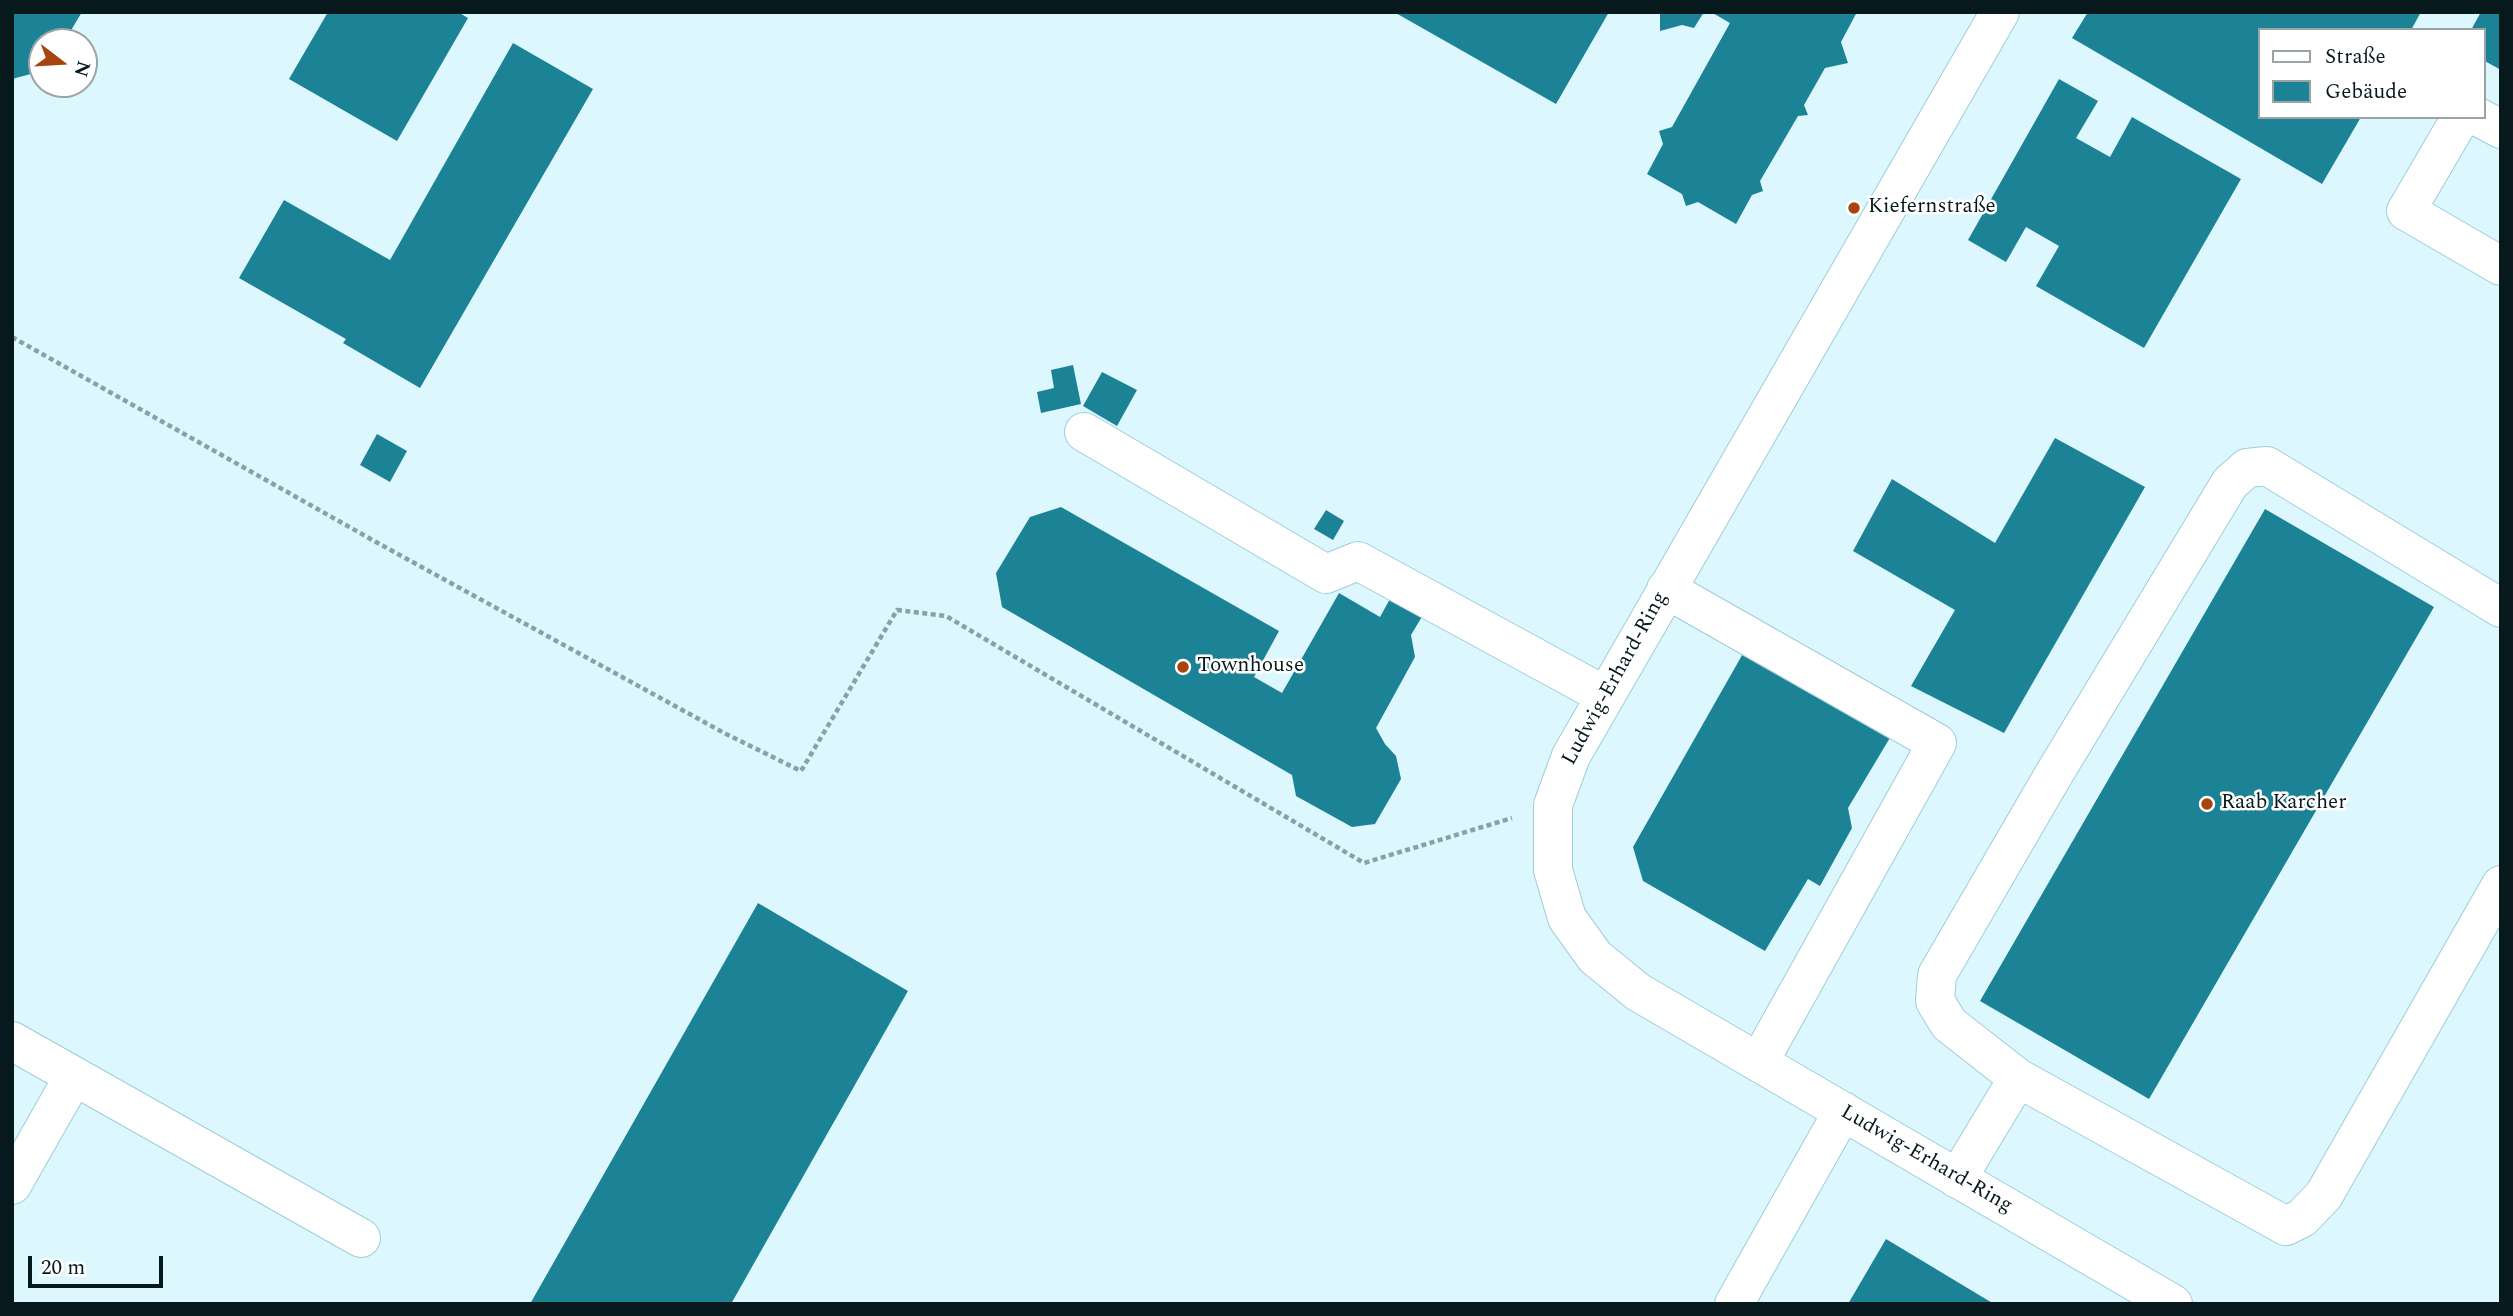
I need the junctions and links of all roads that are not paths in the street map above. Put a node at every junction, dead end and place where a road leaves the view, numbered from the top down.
1 (2000, 12) edge
2 (2460, 119) edge
3 (2482, 119) edge
4 (2501, 130) edge
5 (2501, 266) edge
6 (1084, 432) dead end
7 (1666, 589) junction
8 (2501, 608) edge
9 (1604, 695) junction
10 (2501, 885) edge
11 (12, 1041) edge
12 (1759, 1062) junction
13 (74, 1076) junction
14 (2018, 1078) junction
15 (1843, 1111) junction
16 (1957, 1179) junction
17 (12, 1185) edge
18 (361, 1238) dead end
19 (1734, 1304) edge
20 (2173, 1304) edge

1 - 7 street, Ludwig-Erhard-Ring
2 - 5 street
3 - 4 street
6 - 9 street
7 - 9 street, Ludwig-Erhard-Ring
7 - 12 street
8 - 14 street
9 - 12 street, Ludwig-Erhard-Ring
10 - 14 street
11 - 13 street
12 - 15 street, Ludwig-Erhard-Ring
13 - 17 street
13 - 18 street
14 - 16 street
15 - 16 street, Ludwig-Erhard-Ring
15 - 19 street
16 - 20 street, Ludwig-Erhard-Ring

